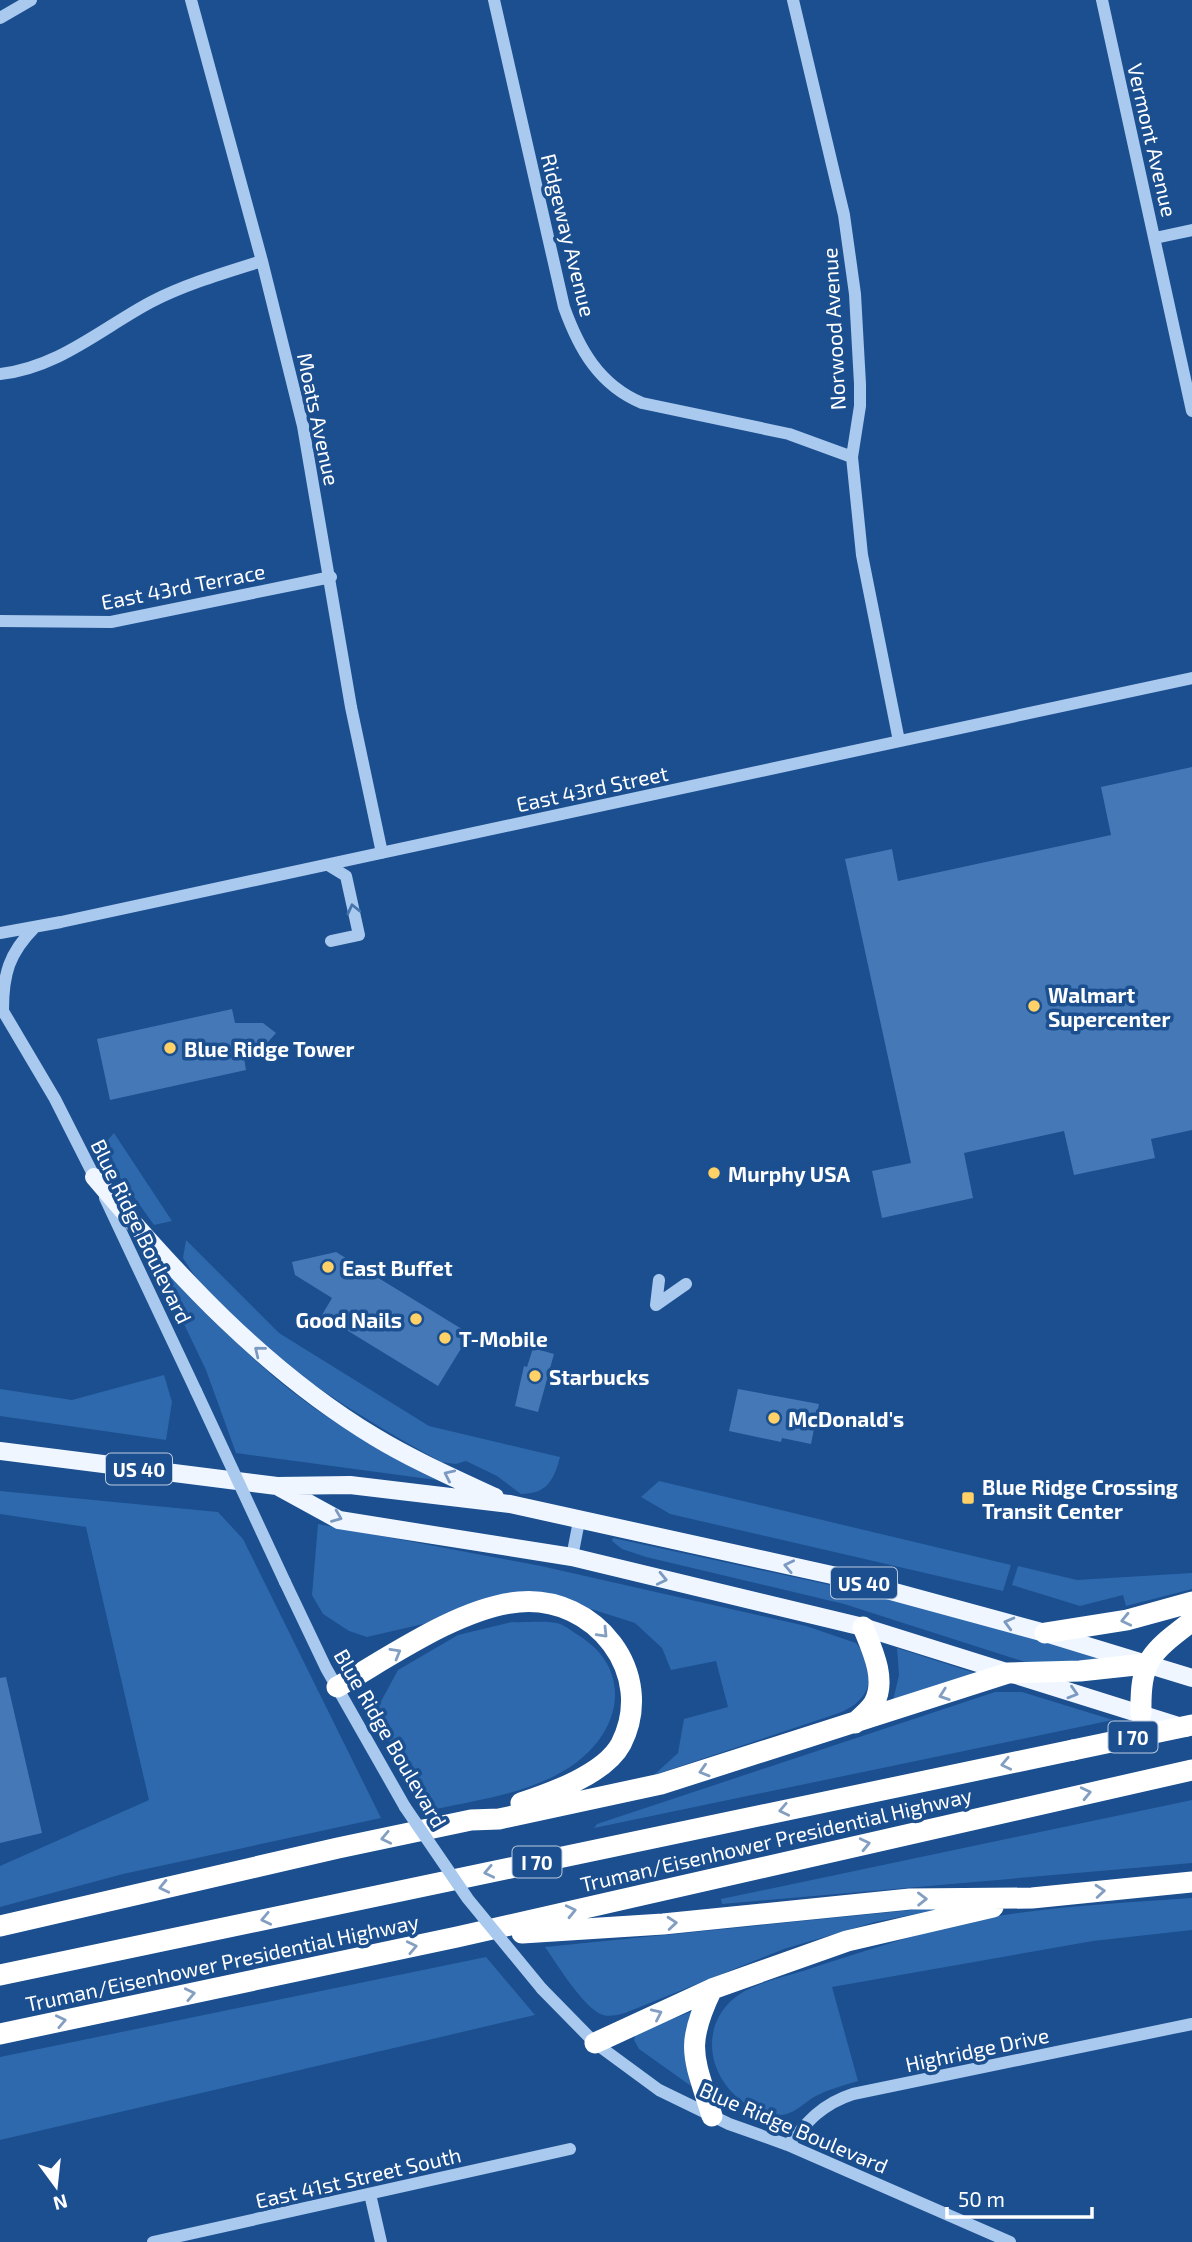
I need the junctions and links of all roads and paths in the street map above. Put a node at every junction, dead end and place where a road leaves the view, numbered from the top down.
1 (31, 0) edge
2 (191, 0) edge
3 (494, 0) edge
4 (793, 0) edge
5 (1102, 0) edge
6 (0, 18) edge
7 (1192, 230) edge
8 (1155, 238) junction
9 (262, 261) junction
10 (0, 374) edge
11 (1192, 411) edge
12 (852, 457) junction
13 (331, 577) junction
14 (0, 621) edge
15 (1192, 678) edge
16 (899, 741) junction
17 (382, 853) junction
18 (328, 865) junction
19 (34, 927) junction
20 (0, 933) edge
21 (331, 941) dead end
22 (1, 1008) edge
23 (94, 1177) junction
24 (659, 1280) dead end
25 (685, 1284) dead end
26 (0, 1451) edge
27 (277, 1486) junction
28 (510, 1504) junction
29 (579, 1521) junction
30 (572, 1558) junction
31 (1192, 1602) edge
32 (1192, 1621) edge
33 (863, 1628) junction
34 (1045, 1633) junction
35 (1145, 1664) junction
36 (1008, 1673) junction
37 (1192, 1678) edge
38 (337, 1687) junction
39 (1141, 1714) junction
40 (853, 1725) junction
41 (1192, 1728) edge
42 (1192, 1770) edge
43 (471, 1820) junction
44 (1192, 1882) edge
45 (1032, 1898) junction
46 (0, 1926) edge
47 (457, 1937) junction
48 (0, 1975) edge
49 (712, 1989) junction
50 (1192, 2024) edge
51 (0, 2034) edge
52 (595, 2043) junction
53 (712, 2116) junction
54 (788, 2145) junction
55 (570, 2149) dead end
56 (370, 2194) junction
57 (153, 2242) edge
58 (382, 2242) edge
59 (1010, 2242) edge

1 - 6 street
2 - 9 street, Moats Avenue
3 - 12 street, Ridgeway Avenue
4 - 12 street, Norwood Avenue
5 - 8 street, Vermont Avenue
7 - 8 street
8 - 11 street, Vermont Avenue
9 - 10 street
9 - 13 street, Moats Avenue
12 - 16 street, Norwood Avenue
13 - 14 street, East 43rd Terrace
13 - 17 street, Moats Avenue
15 - 16 street, East 43rd Street
16 - 17 street, East 43rd Street
17 - 18 street, East 43rd Street
18 - 19 street, East 43rd Street
21 -> 18 street
19 - 20 street, East 43rd Street
19 - 22 street
22 - 23 street, Blue Ridge Boulevard
28 -> 23 main road
23 - 38 street, Blue Ridge Boulevard, bridge
24 - 25 street
26 - 27 main road, US 40
27 - 28 main road, US 40
27 -> 30 main road, US 40
28 - 29 main road, US 40
29 - 30 street
34 -> 29 main road, US 40
30 -> 33 main road, US 40
31 -> 34 highway
32 - 35 highway
33 - 36 main road, US 40
33 - 40 highway
34 - 35 main road, US 40
35 - 36 highway
35 - 37 main road, US 40
35 - 39 highway
36 -> 39 main road, US 40
36 -> 40 highway
38 -> 43 highway
38 - 52 street, Blue Ridge Boulevard, bridge
39 - 41 main road, US 40
40 -> 43 highway
41 -> 48 highway, Truman/Eisenhower Presidential Highway / I 70, bridge
47 -> 42 highway, Truman/Eisenhower Presidential Highway / I 70
43 -> 46 highway
45 -> 44 highway
47 -> 45 highway
45 - 49 highway
51 -> 47 highway, Truman/Eisenhower Presidential Highway / I 70
52 -> 49 highway
49 - 53 highway
50 - 54 street, Highridge Drive
52 - 53 street, Blue Ridge Boulevard
53 - 54 street, Blue Ridge Boulevard
54 - 59 street, Blue Ridge Boulevard
55 - 56 street, East 41st Street South
56 - 57 street, East 41st Street South
56 - 58 street

